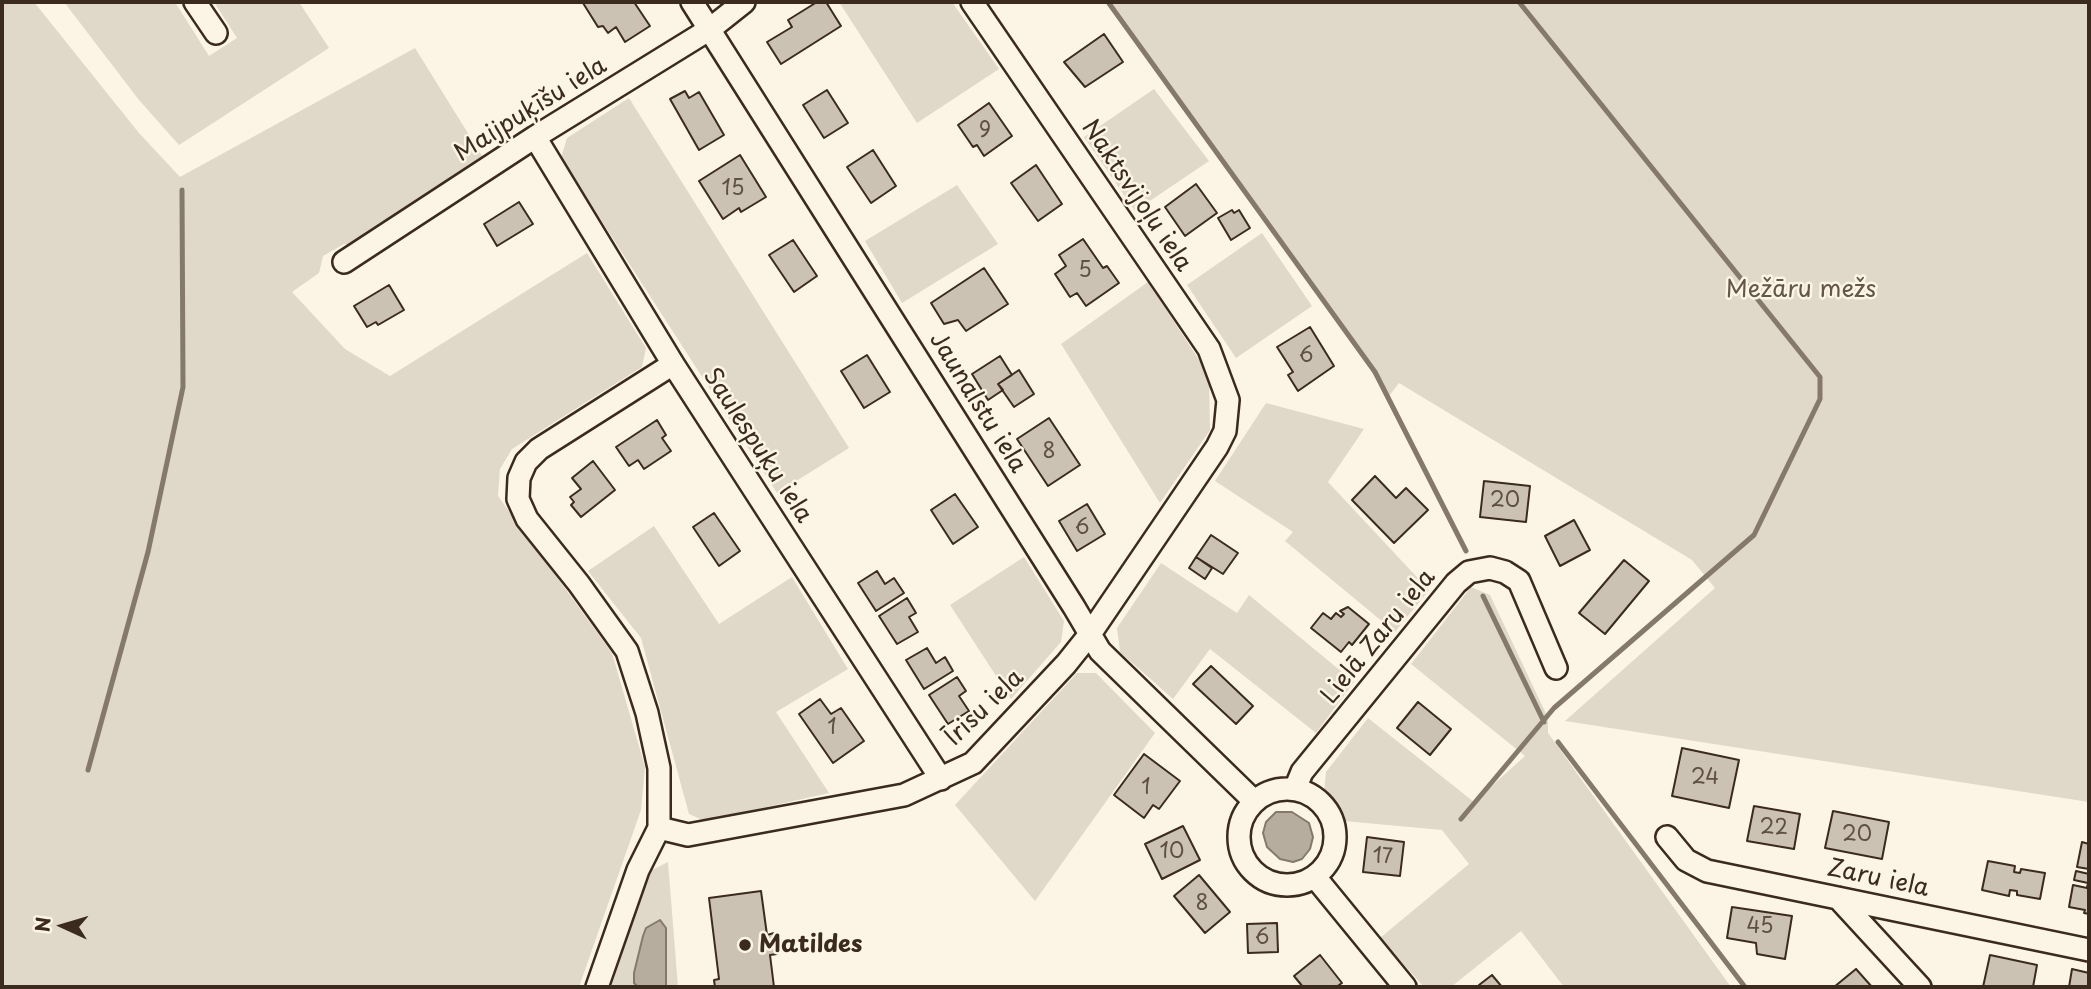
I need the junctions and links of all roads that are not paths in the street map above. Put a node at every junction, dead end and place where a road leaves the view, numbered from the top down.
1 (195, 2) edge
2 (692, 2) edge
3 (744, 2) edge
4 (972, 2) edge
5 (710, 29) junction
6 (216, 33) dead end
7 (535, 137) junction
8 (344, 262) dead end
9 (673, 363) junction
10 (1225, 431) joint
11 (1090, 634) junction
12 (1556, 668) dead end
13 (941, 779) junction
14 (1295, 789) junction
15 (1254, 801) junction
16 (659, 828) junction
17 (1667, 837) dead end
18 (1315, 877) junction
19 (1838, 898) junction
20 (2089, 950) edge
21 (597, 987) edge
22 (1405, 987) edge
23 (1920, 987) edge

1 - 6 street
2 - 5 street, Jaunalstu iela
3 - 5 street, Maijpuķīšu iela
4 - 10 street, Naktsvijoļu iela
5 - 7 street, Maijpuķīšu iela
5 - 11 street, Jaunalstu iela
7 - 8 street, Maijpuķīšu iela
7 - 9 street, Saulespuķu iela
9 - 13 street, Saulespuķu iela
9 - 16 street
10 - 11 street, Īrisu iela
11 - 13 street, Īrisu iela
11 - 15 street, Jaunalstu iela
12 - 14 street, Lielā Zaru iela
13 - 16 street, Īrisu iela
14 - 15 street
14 - 18 street
15 - 18 street
16 - 21 street
17 - 19 street, Zaru iela
18 - 22 street
19 - 20 street, Zaru iela
19 - 23 street

